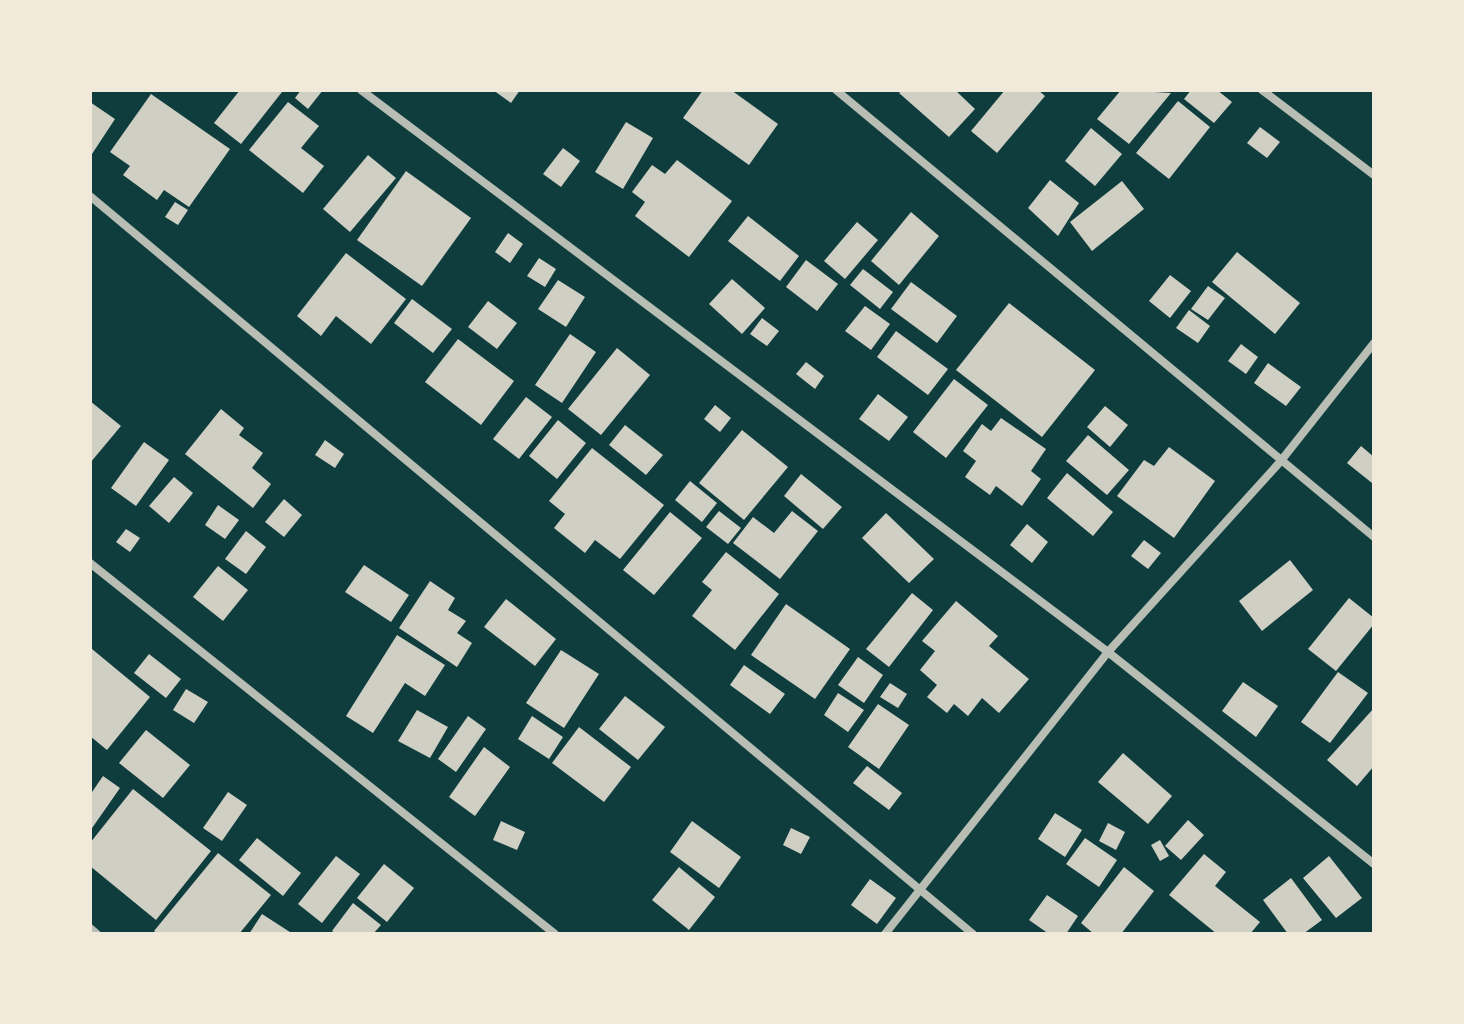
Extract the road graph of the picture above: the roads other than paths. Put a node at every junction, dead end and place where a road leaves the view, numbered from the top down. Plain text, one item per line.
1 (361, 90) edge
2 (836, 90) edge
3 (1262, 90) edge
4 (1374, 175) edge
5 (90, 196) edge
6 (1374, 343) edge
7 (1280, 462) junction
8 (1374, 537) edge
9 (90, 563) edge
10 (1108, 652) junction
11 (1374, 864) edge
12 (920, 890) junction
13 (90, 928) edge
14 (97, 934) edge
15 (555, 934) edge
16 (885, 934) edge
17 (973, 934) edge

1 - 10 street
2 - 7 street
3 - 4 street
5 - 12 street
6 - 7 street
7 - 8 street
7 - 10 street
9 - 15 street
10 - 11 street
10 - 12 street
12 - 16 street
12 - 17 street
13 - 14 street

